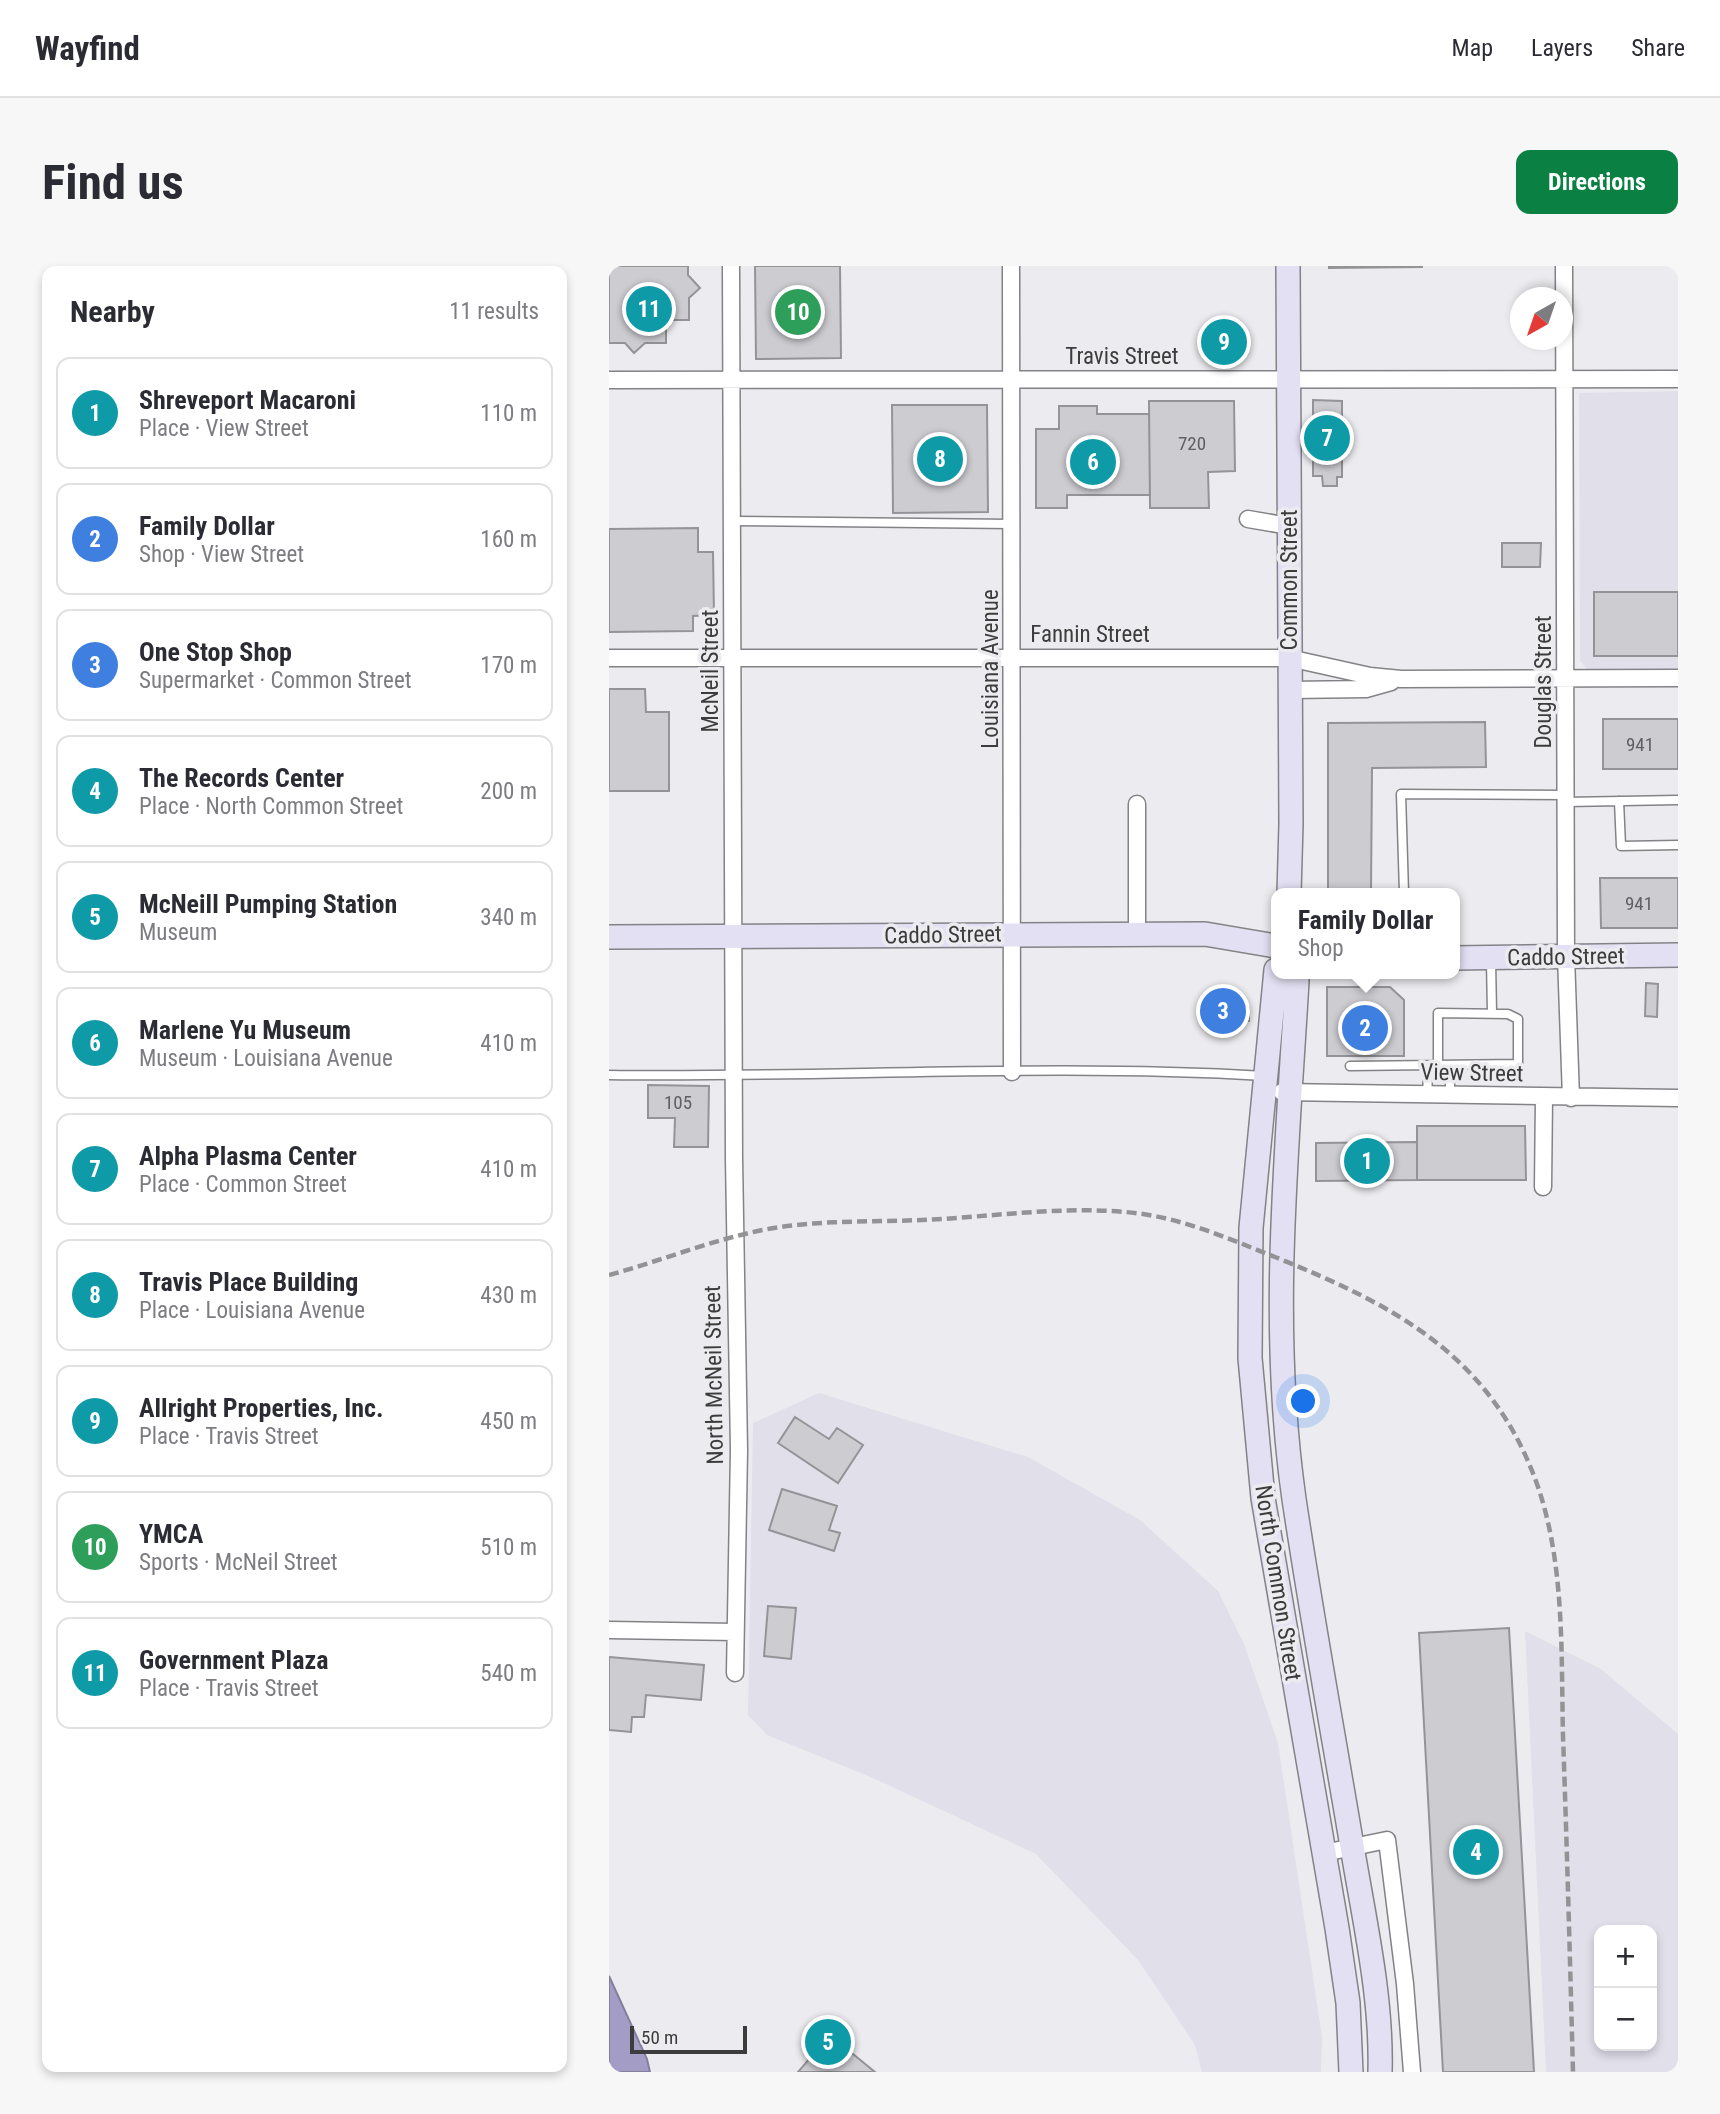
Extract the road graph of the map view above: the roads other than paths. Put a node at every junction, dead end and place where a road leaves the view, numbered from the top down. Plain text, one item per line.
1 (731, 266) edge
2 (1011, 266) edge
3 (1288, 266) edge
4 (1564, 266) edge
5 (1289, 378) junction
6 (1012, 379) junction
7 (1678, 379) edge
8 (609, 380) edge
9 (732, 380) junction
10 (1563, 380) junction
11 (1248, 519) dead end
12 (732, 521) junction
13 (1012, 524) junction
14 (1289, 526) junction
15 (1012, 656) junction
16 (609, 658) edge
17 (733, 658) junction
18 (1289, 658) junction
19 (1678, 678) edge
20 (1401, 679) junction
21 (1565, 679) junction
22 (1290, 690) junction
23 (1566, 798) junction
24 (1678, 800) edge
25 (1619, 801) junction
26 (1137, 804) dead end
27 (1678, 845) edge
28 (1289, 888) edge
29 (1403, 888) edge
30 (1137, 933) junction
31 (1014, 934) junction
32 (609, 937) edge
33 (734, 937) junction
34 (1271, 945) edge
35 (1678, 955) edge
36 (1566, 956) junction
37 (1460, 958) edge
38 (1491, 958) junction
39 (1275, 979) edge
40 (1296, 979) edge
41 (1492, 1013) junction
42 (1438, 1065) junction
43 (1350, 1066) dead end
44 (1012, 1072) junction
45 (609, 1075) edge
46 (734, 1077) junction
47 (1265, 1083) junction
48 (1290, 1093) junction
49 (1427, 1095) junction
50 (1450, 1095) junction
51 (1544, 1097) junction
52 (1571, 1098) junction
53 (1678, 1098) edge
54 (1543, 1187) dead end
55 (609, 1630) edge
56 (735, 1632) junction
57 (735, 1673) dead end
58 (1352, 1847) junction
59 (1324, 1853) junction
60 (1351, 2072) edge
61 (1380, 2072) edge
62 (1412, 2072) edge

1 - 9 street, McNeil Street
2 - 6 street, Louisiana Avenue
3 - 5 main road, Common Street
4 - 10 street, Douglas Street
5 - 6 street, Travis Street
5 - 10 street, Travis Street
5 - 14 main road, Common Street
6 - 9 street, Travis Street
6 - 13 street, Louisiana Avenue
7 - 10 street, Travis Street
8 - 9 street, Travis Street
9 - 12 street, McNeil Street
10 - 21 street, Douglas Street
11 - 14 street
12 - 13 lane
12 - 17 street, McNeil Street
13 - 15 street, Louisiana Avenue
14 - 18 main road, Common Street
15 - 17 street, Fannin Street
15 - 18 street, Fannin Street
15 - 31 street, Louisiana Avenue
16 - 17 street, Fannin Street
17 - 33 street, McNeil Street
18 - 20 street, Fannin Street
18 - 22 main road, Common Street
19 - 21 street, Fannin Street
20 - 21 street, Fannin Street
20 - 22 street, Fannin Street
21 - 23 street, Douglas Street
22 - 28 main road, Common Street
23 - 25 lane
23 - 29 lane
23 - 36 street, Douglas Street
24 - 25 lane
25 - 27 lane
26 - 30 street
30 - 31 main road, Caddo Street
30 - 34 main road, Caddo Street
31 - 33 main road, Caddo Street
31 - 44 street, Louisiana Avenue
32 - 33 main road, Caddo Street
33 - 46 street, McNeil Street
35 - 36 main road, Caddo Street
36 - 38 main road, Caddo Street
36 - 52 street, Douglas Street
37 - 38 main road, Caddo Street
38 - 41 lane
39 - 47 main road
40 - 48 main road
41 - 42 lane
41 - 42 lane
42 - 43 lane
42 - 49 lane
42 - 50 lane
44 - 46 lane
44 - 47 lane
45 - 46 lane
46 - 56 street, North McNeil Street
47 - 48 street, View Street
47 - 59 main road, North Common Street
48 - 49 street, View Street
48 - 58 main road, North Common Street
49 - 50 street, View Street
50 - 51 street, View Street
51 - 52 street, View Street
51 - 54 street
52 - 53 street, View Street
55 - 56 street
56 - 57 street, North McNeil Street
58 - 59 street
58 - 61 main road, North Common Street
58 - 62 street
59 - 60 main road, North Common Street

